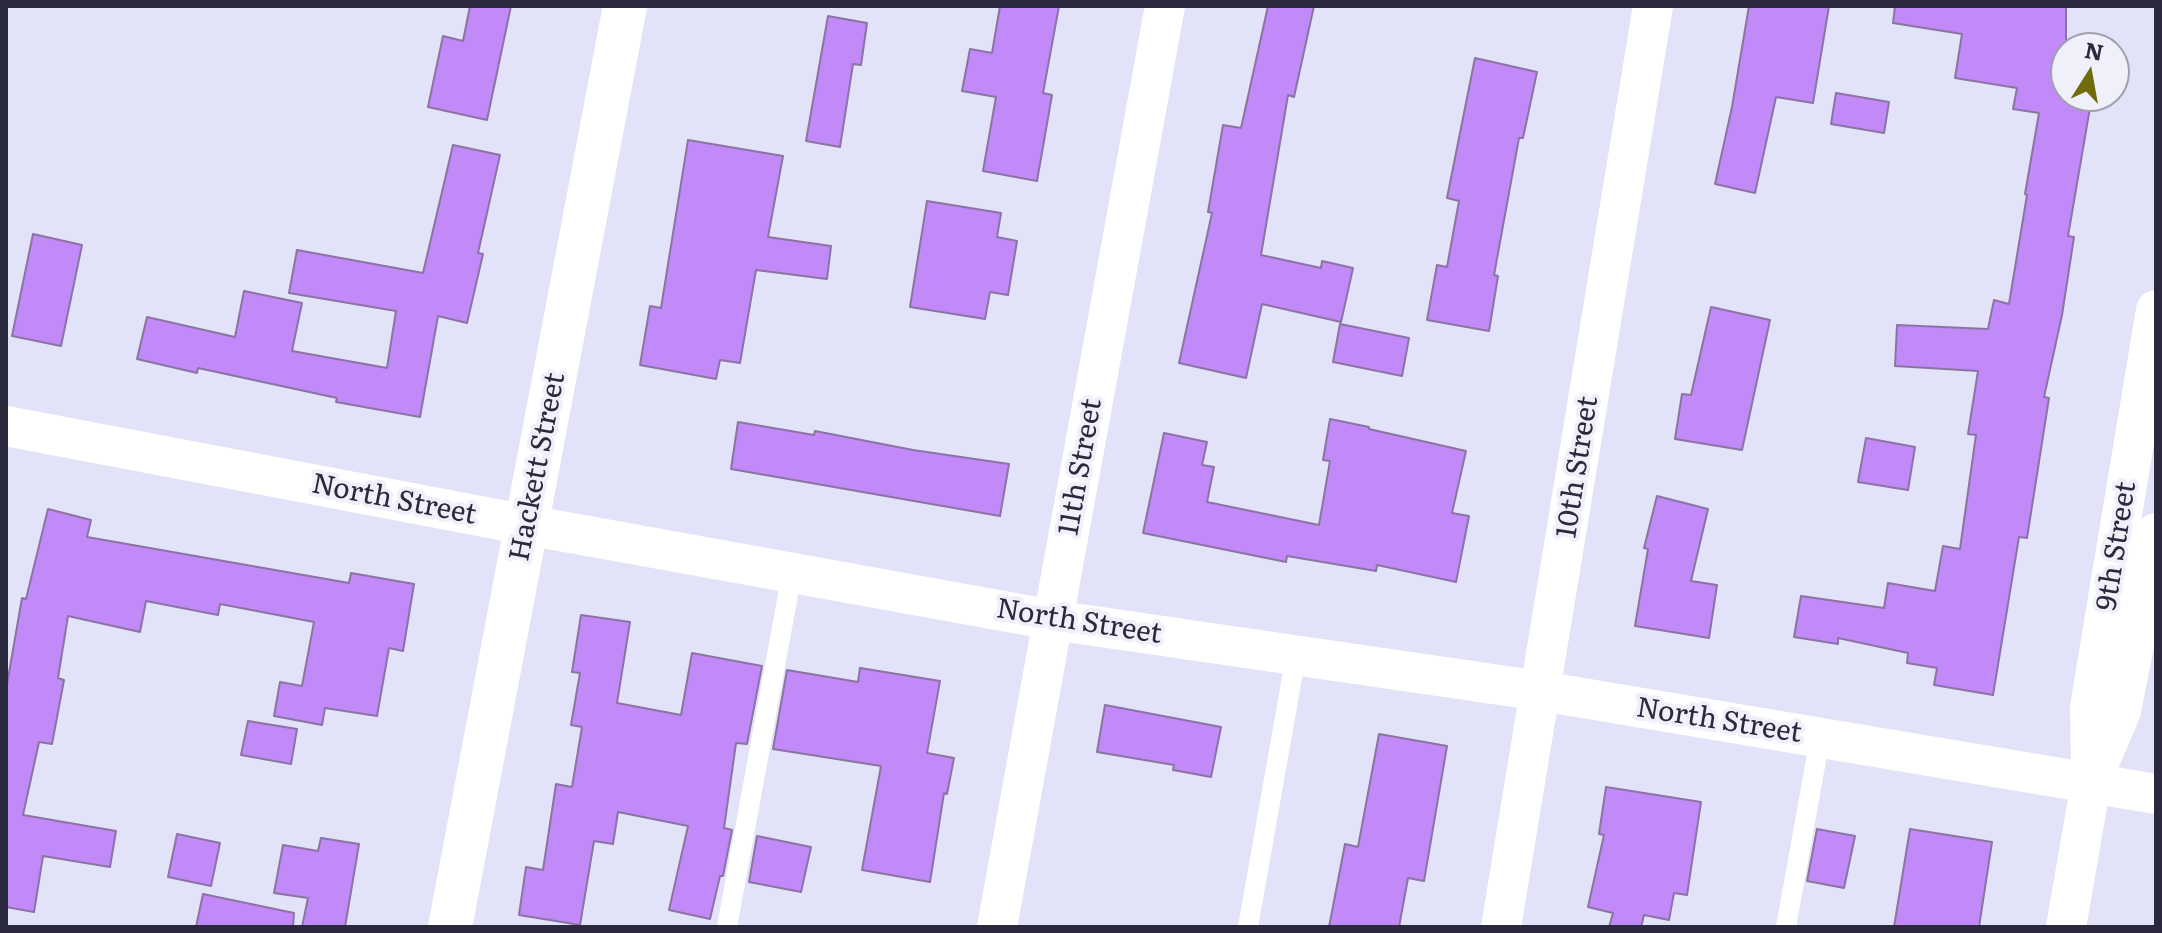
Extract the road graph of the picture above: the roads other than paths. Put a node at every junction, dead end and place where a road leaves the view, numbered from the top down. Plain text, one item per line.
1 (625, 6) edge
2 (1165, 6) edge
3 (1653, 6) edge
4 (2156, 310) edge
5 (6, 426) edge
6 (527, 525) junction
7 (2156, 533) edge
8 (792, 573) junction
9 (1053, 620) junction
10 (1296, 655) junction
11 (1541, 691) junction
12 (1820, 738) junction
13 (2091, 783) junction
14 (2156, 794) edge
15 (450, 927) edge
16 (727, 927) edge
17 (997, 927) edge
18 (1248, 927) edge
19 (1501, 927) edge
20 (1786, 927) edge
21 (2066, 927) edge

1 - 6 street, Hackett Street
2 - 9 street, 11th Street
3 - 11 street, 10th Street
4 - 13 street, 9th Street
5 - 6 street, North Street
6 - 8 street, North Street
6 - 15 street, Hackett Street
7 - 13 street, 9th Street
8 - 9 street, North Street
8 - 16 lane
9 - 10 street, North Street
9 - 17 street, 11th Street
10 - 11 street, North Street
10 - 18 lane
11 - 12 street, North Street
11 - 19 street, 10th Street
12 - 13 street, North Street
12 - 20 lane
13 - 14 street, North Street
13 - 21 street, 9th Street

